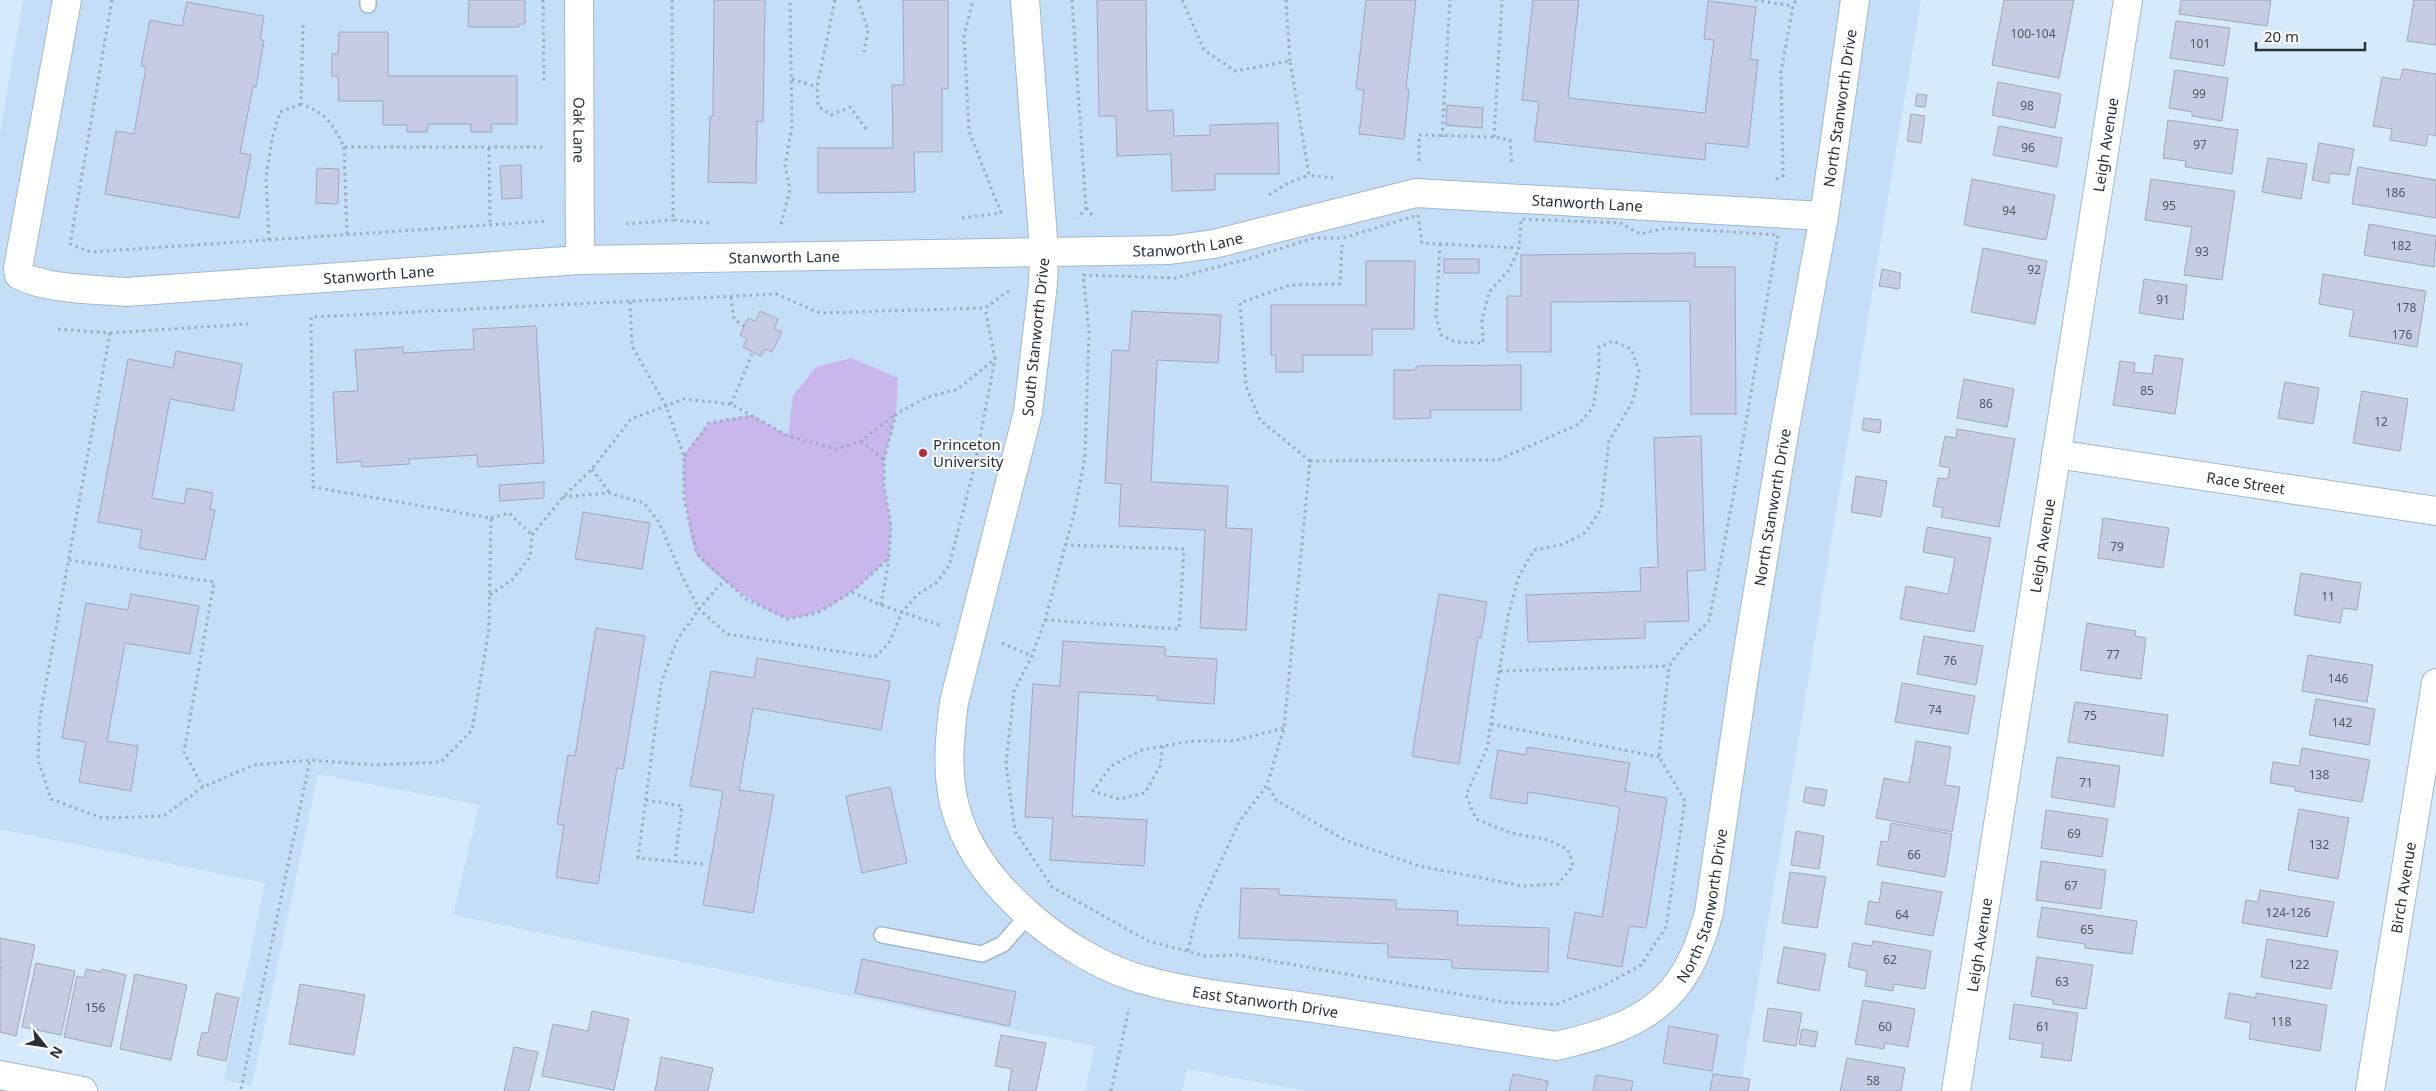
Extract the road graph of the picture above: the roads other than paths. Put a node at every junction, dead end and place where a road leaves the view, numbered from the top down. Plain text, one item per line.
1 (67, 0) edge
2 (578, 0) edge
3 (1025, 0) edge
4 (1855, 0) edge
5 (2128, 0) edge
6 (1824, 216) junction
7 (1044, 251) junction
8 (580, 260) junction
9 (2056, 454) junction
10 (2436, 511) edge
11 (2436, 683) edge
12 (951, 786) joint
13 (1028, 915) junction
14 (882, 935) dead end
15 (1662, 1002) joint
16 (0, 1075) edge
17 (83, 1091) edge
18 (1956, 1091) edge
19 (2370, 1091) edge

1 - 8 street, Stanworth Lane
2 - 8 street, Oak Lane
3 - 7 street, South Stanworth Drive
4 - 6 street, North Stanworth Drive
5 - 9 street, Leigh Avenue
6 - 7 street, Stanworth Lane
6 - 15 street, North Stanworth Drive
7 - 8 street, Stanworth Lane
7 - 12 street, South Stanworth Drive
9 - 10 street, Race Street
9 - 18 street, Leigh Avenue
11 - 19 street, Birch Avenue
12 - 13 street, East Stanworth Drive
13 - 14 lane
13 - 15 street, East Stanworth Drive
16 - 17 street

